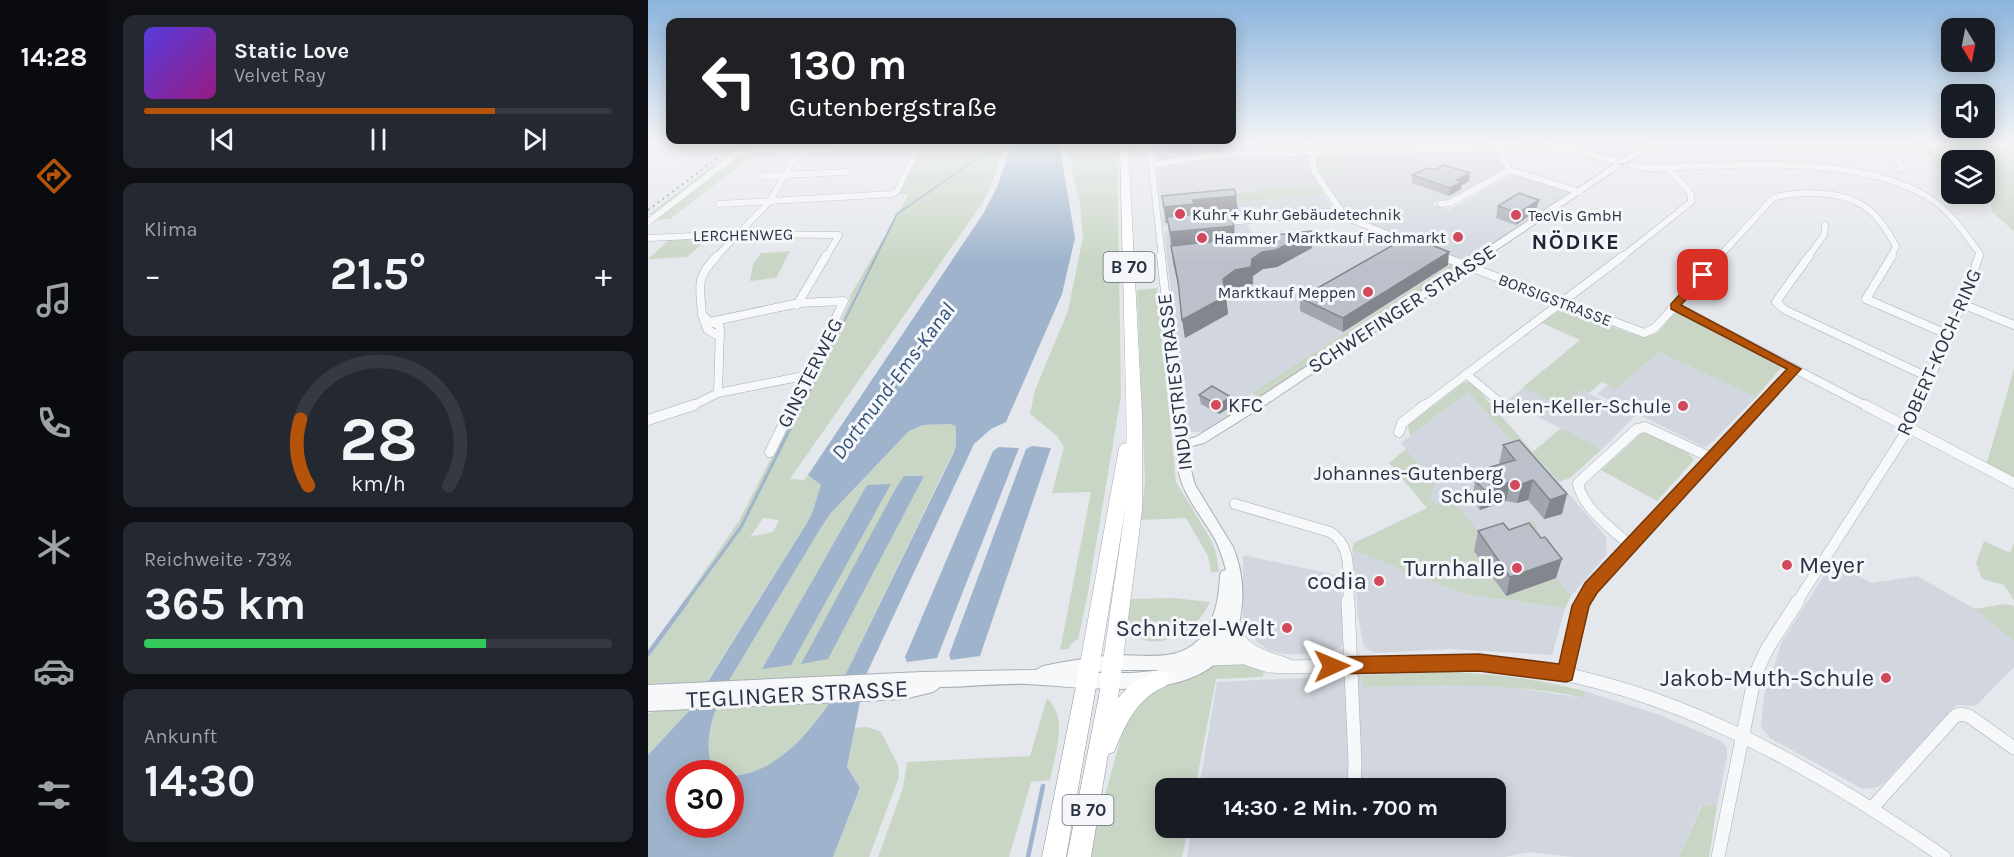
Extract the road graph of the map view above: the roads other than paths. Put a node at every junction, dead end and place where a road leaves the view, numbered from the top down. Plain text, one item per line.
1 (699, 182) edge
2 (780, 182) edge
3 (902, 182) edge
4 (1126, 182) edge
5 (1153, 182) edge
6 (1321, 182) edge
7 (1488, 182) edge
8 (1548, 182) edge
9 (1594, 182) edge
10 (1681, 182) edge
11 (1896, 182) edge
12 (1580, 192) junction
13 (771, 201) junction
14 (719, 204) dead end
15 (1441, 204) dead end
16 (1340, 211) junction
17 (648, 222) edge
18 (1216, 223) edge
19 (1825, 225) dead end
20 (738, 234) junction
21 (648, 238) edge
22 (1420, 247) edge
23 (1430, 251) edge
24 (1467, 266) junction
25 (1562, 303) junction
26 (1962, 304) junction
27 (797, 305) junction
28 (1674, 306) junction
29 (702, 315) junction
30 (710, 322) junction
31 (2014, 325) edge
32 (1949, 335) junction
33 (720, 337) junction
34 (1795, 369) junction
35 (1466, 374) junction
36 (809, 375) junction
37 (1930, 378) junction
38 (718, 393) junction
39 (1502, 404) dead end
40 (648, 420) edge
41 (1909, 428) junction
42 (1400, 432) dead end
43 (1182, 445) junction
44 (770, 452) dead end
45 (1710, 457) junction
46 (2014, 483) edge
47 (1234, 504) dead end
48 (1630, 545) junction
49 (1224, 627) junction
50 (1236, 650) junction
51 (1205, 655) junction
52 (1351, 666) junction
53 (1100, 673) junction
54 (1566, 674) junction
55 (1159, 679) junction
56 (869, 688) junction
57 (648, 693) edge
58 (726, 694) junction
59 (648, 703) edge
60 (1743, 736) junction
61 (2014, 748) edge
62 (1097, 764) junction
63 (1357, 778) edge
64 (1872, 808) junction
65 (1054, 857) edge
66 (1079, 857) edge
67 (1718, 857) edge
68 (1944, 857) edge

1 - 17 street
2 - 13 street
3 - 13 street
4 - 53 main road, B 70
5 - 43 street, INDUSTRIESTRASSE
6 - 16 street
7 - 15 street
8 - 12 street
9 - 12 street, SCHWEFINGER STRASSE
10 - 25 street
11 - 26 street, ROBERT-KOCH-RING
12 - 24 street, SCHWEFINGER STRASSE
13 - 14 street
13 - 20 street
16 - 18 street
16 - 22 street
19 - 37 street
20 - 21 street, LERCHENWEG
20 - 27 street, LERCHENWEG
20 - 29 street
23 - 24 street, BORSIGSTRASSE
24 - 25 street, BORSIGSTRASSE
24 - 43 street, SCHWEFINGER STRASSE
25 - 28 street, BORSIGSTRASSE
25 - 35 street
26 - 31 street
26 - 32 street, ROBERT-KOCH-RING
27 - 30 street
27 - 36 street, GINSTERWEG
28 - 32 street
28 - 34 street
29 - 30 street
29 - 33 street
30 - 33 street
32 - 37 street, ROBERT-KOCH-RING
33 - 38 street
34 - 41 street
34 - 45 street
35 - 39 street
35 - 42 street
36 - 38 street
36 - 44 street, GINSTERWEG
37 - 41 street, ROBERT-KOCH-RING
38 - 40 street
41 - 46 street
41 - 60 street, ROBERT-KOCH-RING
43 - 49 street, INDUSTRIESTRASSE
45 - 48 street
45 - 48 street
47 - 52 street
48 - 54 street
49 - 50 street, INDUSTRIESTRASSE
49 - 51 street, INDUSTRIESTRASSE
50 - 51 street, INDUSTRIESTRASSE
50 - 52 street
51 - 53 street, INDUSTRIESTRASSE
51 - 55 street, INDUSTRIESTRASSE
52 - 54 street
52 - 63 street
53 - 55 street, INDUSTRIESTRASSE
53 - 56 street, TEGLINGER STRASSE
53 - 62 main road, B 70
53 - 65 main road, B 70
54 - 60 street
55 - 62 main road, B 70
56 - 58 street, TEGLINGER STRASSE
56 - 58 street, TEGLINGER STRASSE
57 - 58 street, TEGLINGER STRASSE
58 - 59 street, TEGLINGER STRASSE
60 - 64 street
60 - 67 street, ROBERT-KOCH-RING
61 - 64 street
62 - 66 main road, B 70
64 - 68 street

